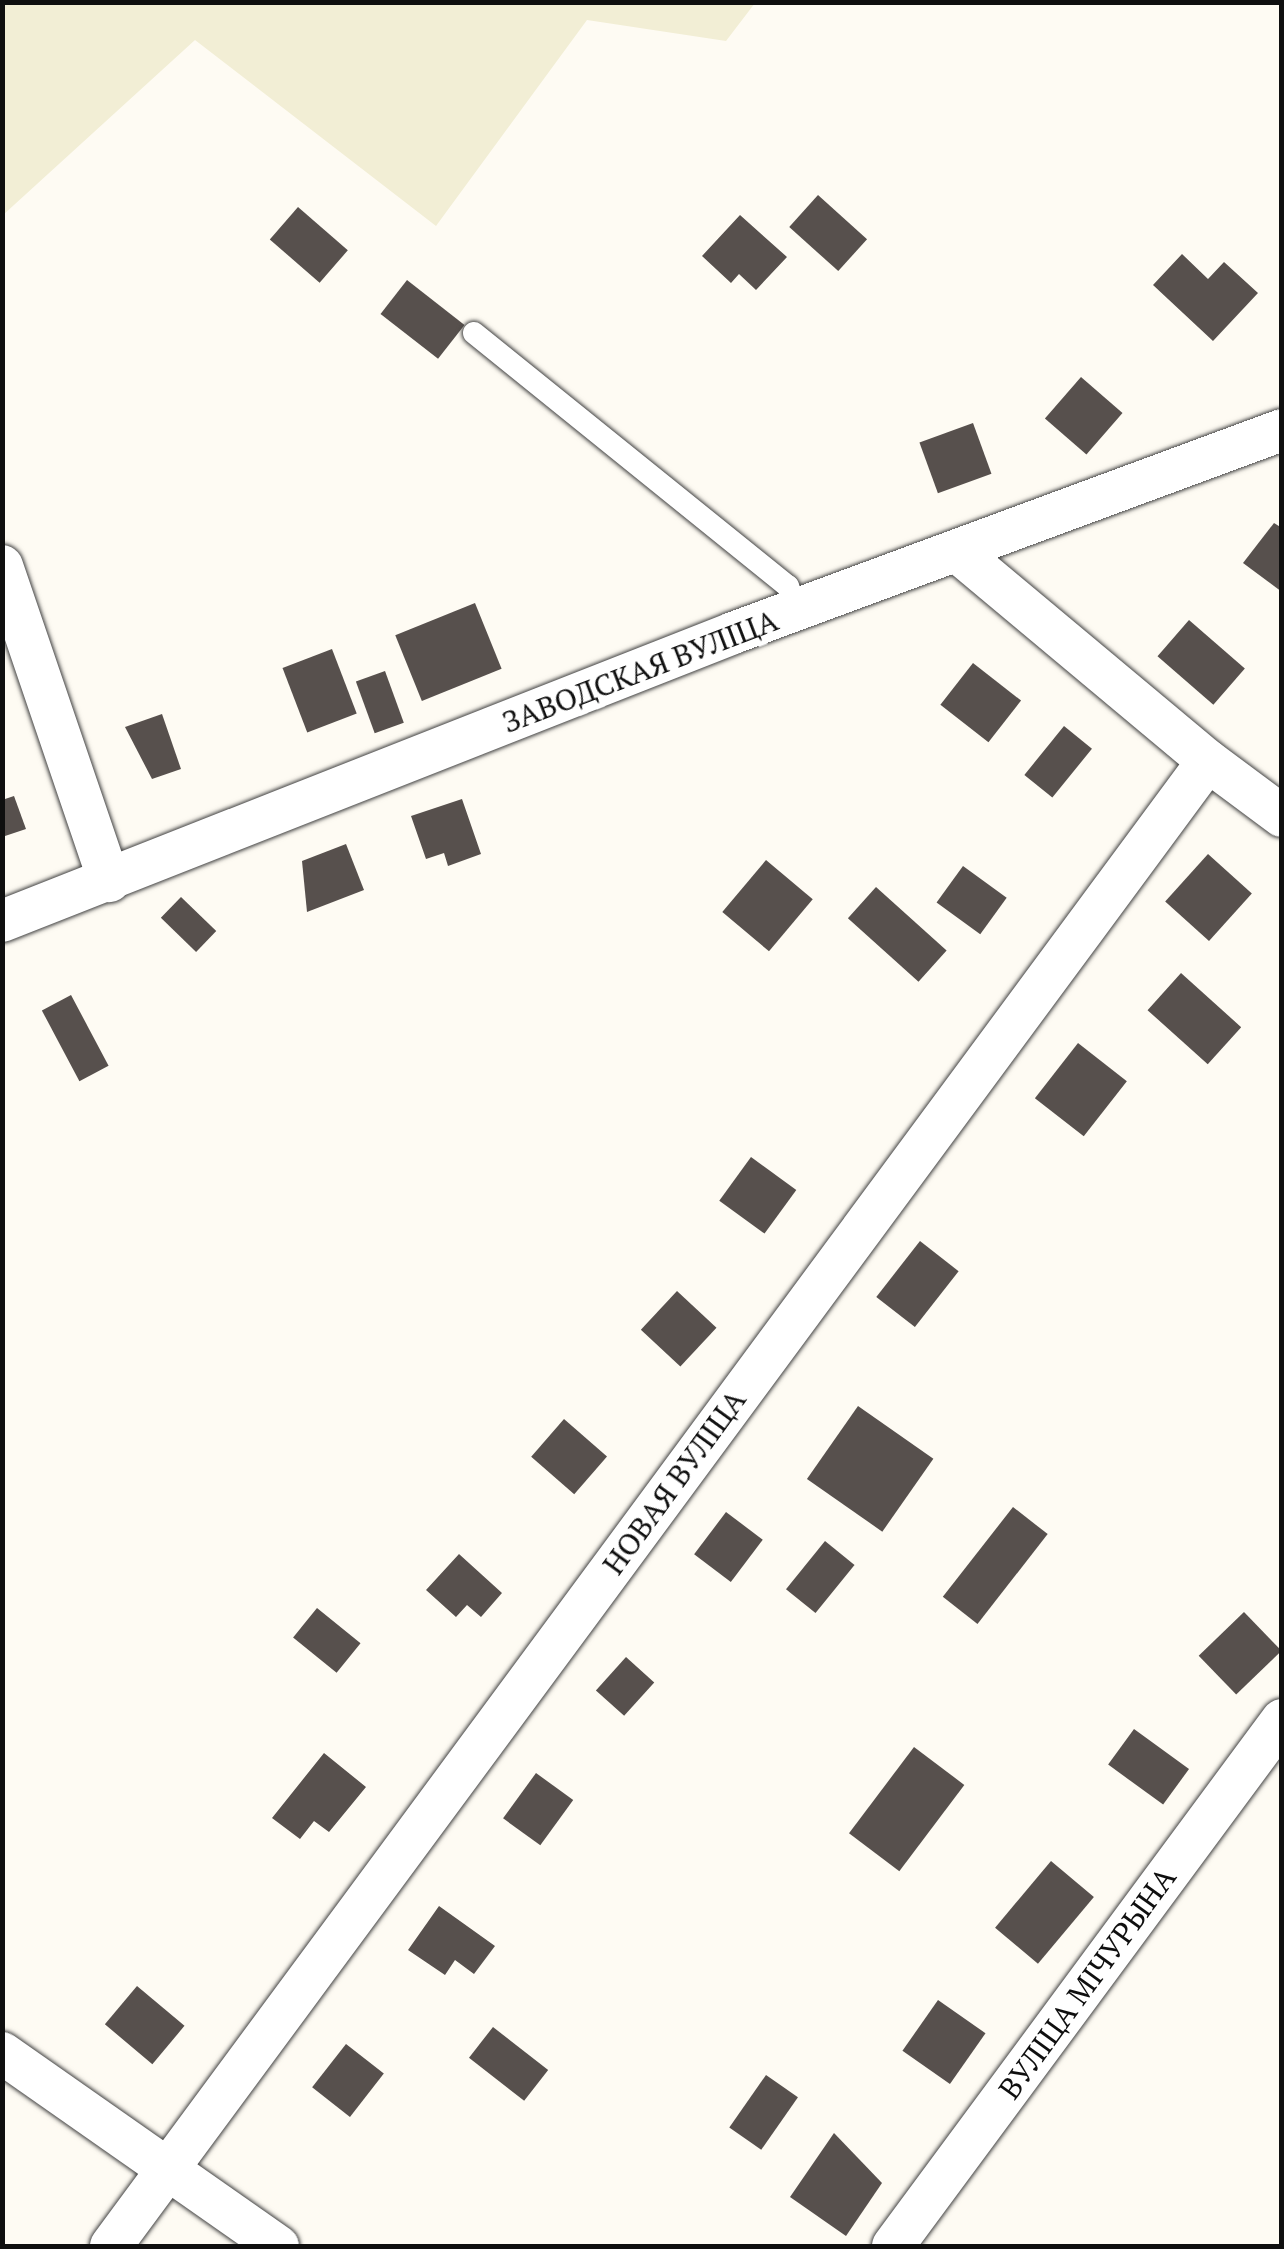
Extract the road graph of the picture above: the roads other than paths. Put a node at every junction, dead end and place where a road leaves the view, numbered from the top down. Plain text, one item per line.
1 (474, 333) dead end
2 (1282, 430) edge
3 (958, 552) junction
4 (2, 566) edge
5 (796, 610) junction
6 (1208, 761) junction
7 (1282, 816) edge
8 (109, 881) junction
9 (2, 921) edge
10 (1282, 1720) edge
11 (2, 2052) edge
12 (167, 2168) junction
13 (111, 2246) edge
14 (278, 2246) edge
15 (893, 2246) edge

1 - 5 lane
2 - 3 street, ЗАВОДСКАЯ ВУЛІЦА
3 - 5 street, ЗАВОДСКАЯ ВУЛІЦА
3 - 6 street
4 - 8 street
5 - 8 street, ЗАВОДСКАЯ ВУЛІЦА
6 - 7 street
6 - 12 street, НОВАЯ ВУЛІЦА
8 - 9 street, ЗАВОДСКАЯ ВУЛІЦА
10 - 15 street, ВУЛІЦА МІЧУРЫНА
11 - 12 street
12 - 13 street, НОВАЯ ВУЛІЦА
12 - 14 street

